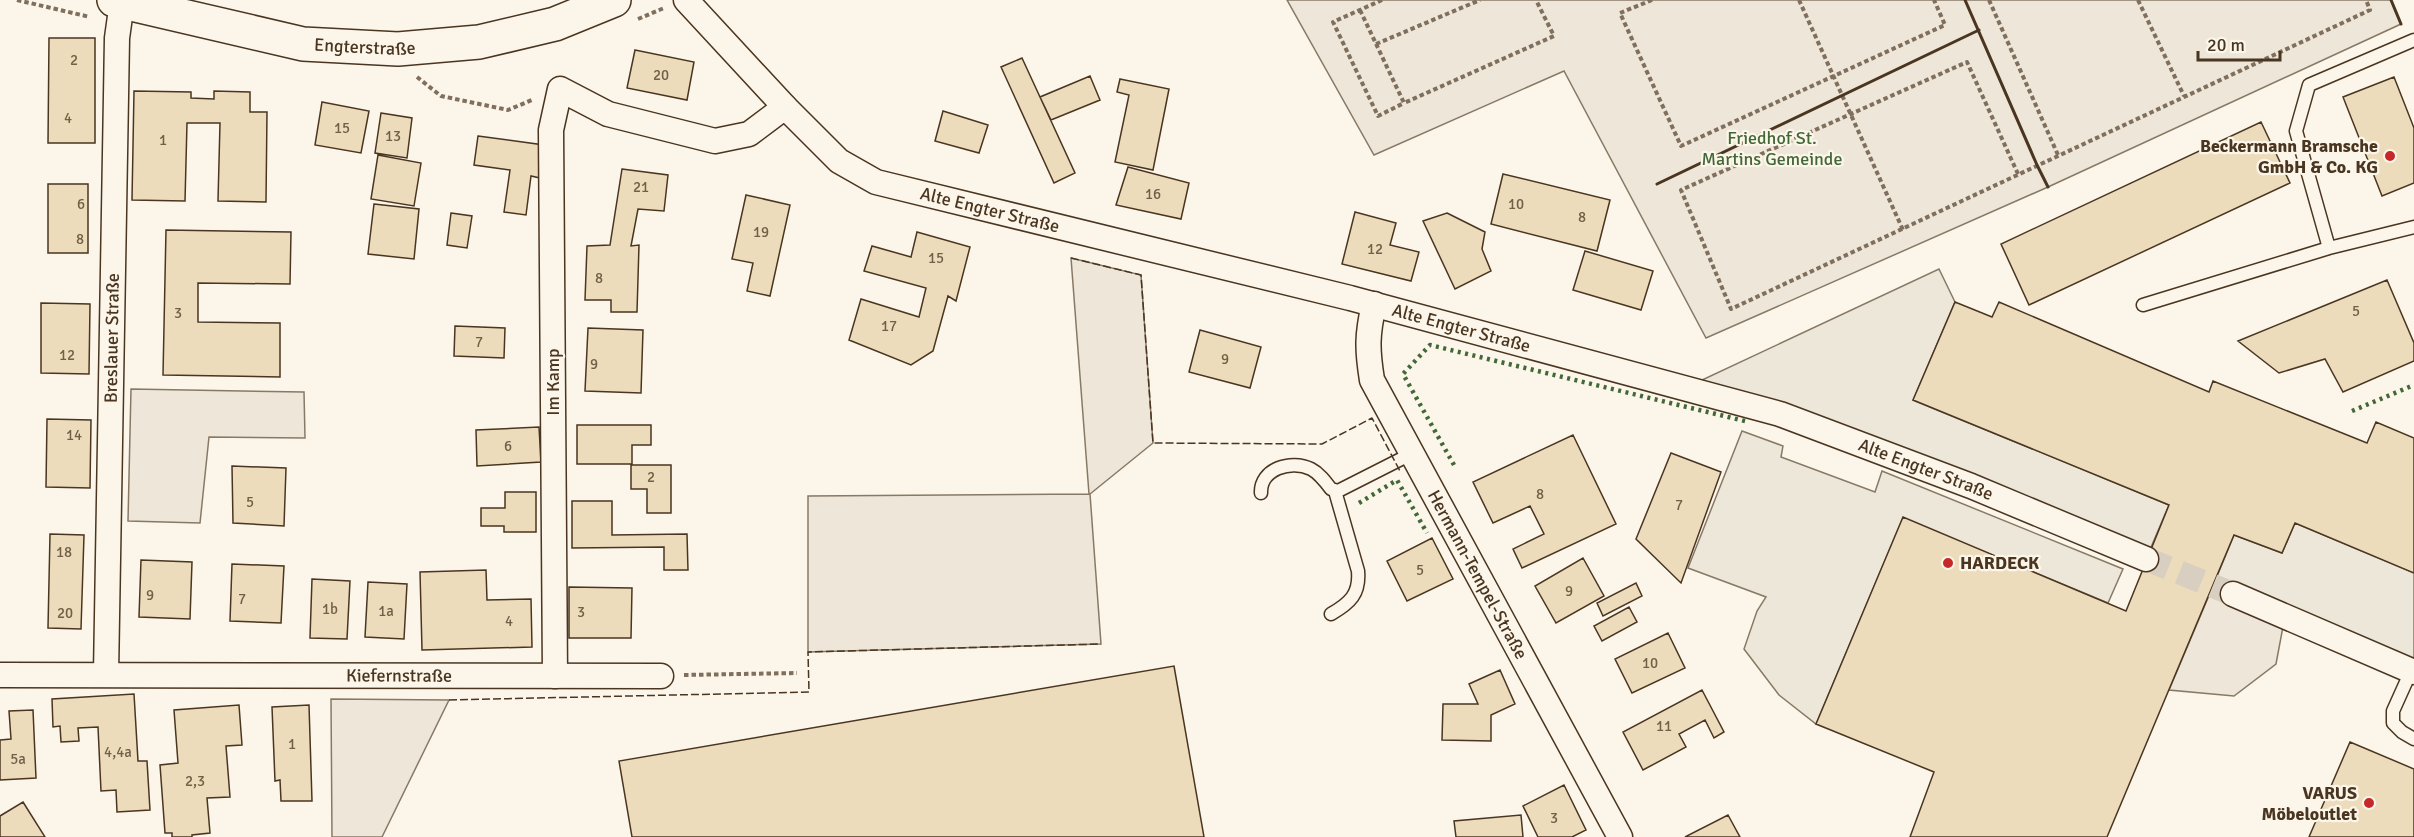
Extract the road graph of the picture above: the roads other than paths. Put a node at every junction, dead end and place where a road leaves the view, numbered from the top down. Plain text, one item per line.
1 (614, 0) edge
2 (686, 0) edge
3 (118, 1) edge
4 (2414, 40) edge
5 (785, 107) junction
6 (2414, 227) edge
7 (2329, 248) junction
8 (1374, 304) junction
9 (2143, 305) dead end
10 (1412, 454) junction
11 (1335, 491) junction
12 (1261, 493) dead end
13 (2146, 559) tunnel mouth
14 (2233, 594) tunnel mouth
15 (1331, 614) dead end
16 (2412, 672) edge
17 (106, 674) junction
18 (0, 675) edge
19 (555, 676) junction
20 (662, 676) road end
21 (2414, 739) edge
22 (1620, 837) edge

1 - 3 main road, Engterstraße
2 - 5 street, Alte Engter Straße
3 - 17 street, Breslauer Straße
4 - 7 lane
5 - 8 street, Alte Engter Straße
5 - 19 street, Im Kamp
6 - 7 lane
7 - 9 lane
8 - 10 street, Hermann-Tempel-Straße
8 - 13 street, Alte Engter Straße
10 - 11 lane
10 - 22 street, Hermann-Tempel-Straße
11 - 12 lane
11 - 15 lane
14 - 16 street
16 - 21 lane
17 - 18 street, Kiefernstraße
17 - 19 street, Kiefernstraße
19 - 20 street, Kiefernstraße

